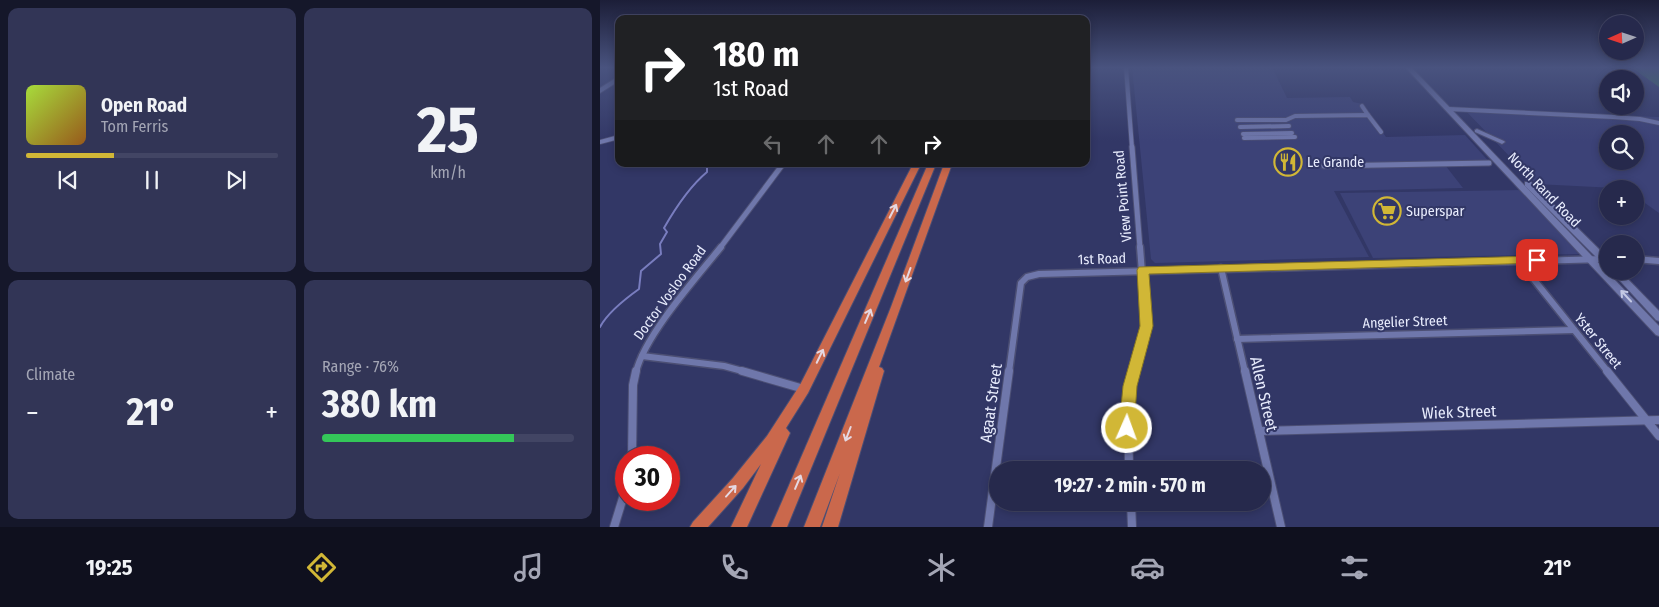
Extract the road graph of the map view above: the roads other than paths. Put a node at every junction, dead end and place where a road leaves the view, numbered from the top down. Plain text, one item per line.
1 (1128, 92) edge
2 (1436, 92) edge
3 (1362, 106) dead end
4 (1453, 109) junction
5 (1368, 115) junction
6 (1237, 120) dead end
7 (1659, 123) edge
8 (1289, 126) dead end
9 (1240, 127) dead end
10 (1477, 131) junction
11 (1381, 132) dead end
12 (1294, 135) dead end
13 (1244, 136) dead end
14 (615, 138) edge
15 (600, 142) edge
16 (1502, 142) dead end
17 (1489, 163) dead end
18 (1324, 166) dead end
19 (781, 167) edge
20 (916, 167) edge
21 (931, 167) edge
22 (947, 167) edge
23 (1599, 253) edge
24 (1591, 258) junction
25 (1599, 259) edge
26 (1519, 260) junction
27 (1644, 260) edge
28 (1659, 261) edge
29 (1221, 268) junction
30 (1143, 270) junction
31 (1623, 280) edge
32 (1021, 283) joint
33 (896, 307) junction
34 (1657, 313) edge
35 (1574, 330) junction
36 (1659, 332) edge
37 (1237, 339) junction
38 (642, 356) junction
39 (804, 390) junction
40 (1646, 420) junction
41 (1659, 420) edge
42 (1259, 431) junction
43 (1659, 436) edge
44 (632, 446) edge
45 (1129, 461) edge
46 (619, 511) edge
47 (1131, 511) edge
48 (614, 527) edge
49 (698, 527) edge
50 (739, 527) edge
51 (779, 527) edge
52 (812, 527) edge
53 (830, 527) edge
54 (988, 527) edge
55 (1132, 527) edge
56 (1281, 527) edge

1 - 30 street, View Point Road
2 - 4 main road, North Rand Road
3 - 5 street
4 - 7 street
4 - 10 main road, North Rand Road
4 - 24 main road, North Rand Road
5 - 6 street
5 - 11 street
8 - 9 street
10 - 16 main road
10 - 23 main road, North Rand Road
12 - 13 street
14 - 15 street
17 - 18 street
19 - 38 street, Doctor Vosloo Road
39 -> 20 highway
51 -> 21 highway
22 -> 33 highway
24 - 25 street, 1st Road
24 - 26 street, 1st Road
36 -> 24 main road, North Rand Road
26 - 29 street, 1st Road
26 - 35 street, Yster Street
27 - 28 street
29 - 30 street, 1st Road
29 - 37 street, Allen Street
30 - 32 street, 1st Road
30 - 45 street, View Point Road
31 - 34 main road
32 - 54 street, Agaat Street
33 -> 52 highway
33 - 53 highway
35 - 37 street, Angelier Street
35 - 40 street, Yster Street
37 - 42 street, Allen Street
38 - 39 street
38 - 44 street, Doctor Vosloo Road
49 -> 39 highway
39 - 50 highway
40 - 41 street, Wiek Street
40 - 42 street, Wiek Street
40 - 43 street, Yster Street
42 - 56 street, Allen Street
46 - 48 street
47 - 55 street

